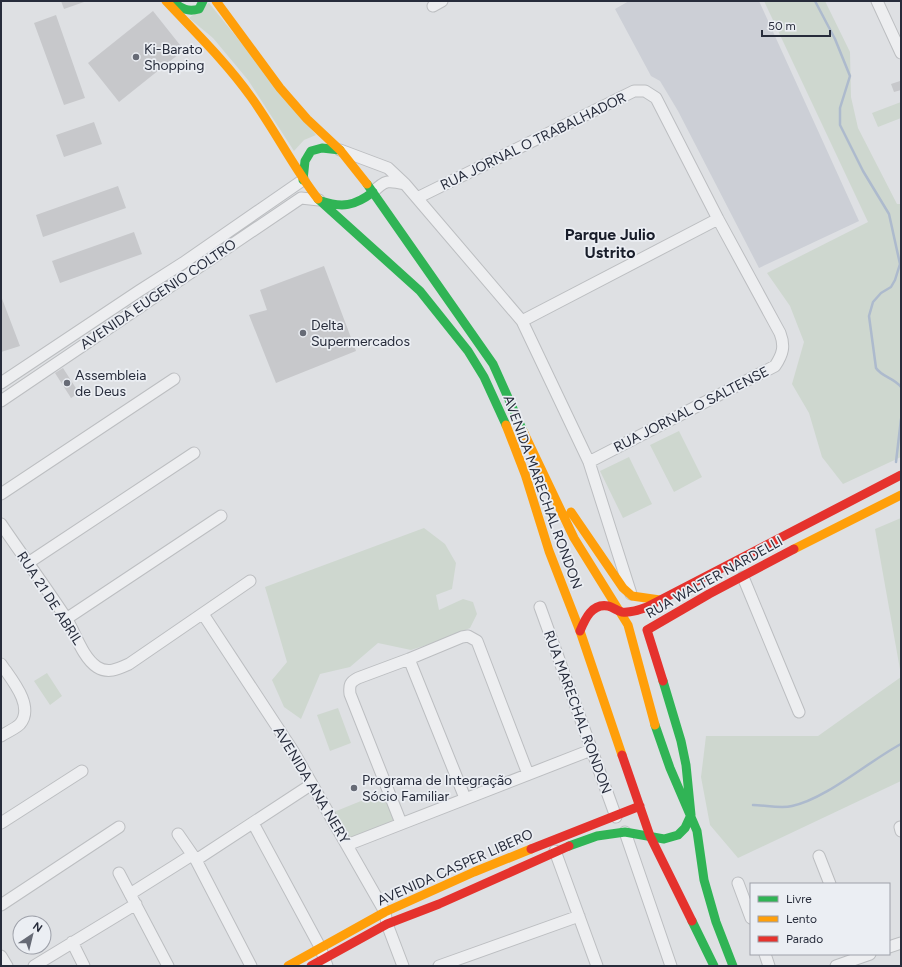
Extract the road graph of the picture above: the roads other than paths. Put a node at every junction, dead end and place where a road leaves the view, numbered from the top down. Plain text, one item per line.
1 (166, 1) edge
2 (172, 1) edge
3 (203, 1) edge
4 (216, 1) edge
5 (877, 1) edge
6 (901, 53) edge
7 (340, 150) junction
8 (360, 176) junction
9 (303, 180) junction
10 (405, 184) junction
11 (373, 192) junction
12 (417, 198) junction
13 (318, 200) junction
14 (354, 205) junction
15 (718, 219) junction
16 (187, 267) junction
17 (522, 321) junction
18 (65, 340) junction
19 (73, 351) junction
20 (174, 379) dead end
21 (1, 383) edge
22 (1, 401) edge
23 (194, 453) dead end
24 (589, 462) junction
25 (540, 465) junction
26 (901, 475) edge
27 (1, 494) edge
28 (901, 495) edge
29 (221, 516) dead end
30 (1, 524) edge
31 (28, 563) junction
32 (743, 576) junction
33 (250, 581) dead end
34 (632, 596) junction
35 (661, 600) junction
36 (540, 607) dead end
37 (621, 613) junction
38 (203, 614) junction
39 (66, 619) junction
40 (580, 631) junction
41 (409, 659) junction
42 (1, 664) edge
43 (800, 712) dead end
44 (1, 736) edge
45 (591, 750) junction
46 (82, 771) dead end
47 (528, 774) junction
48 (312, 784) junction
49 (465, 798) junction
50 (640, 806) junction
51 (691, 815) junction
52 (616, 817) junction
53 (1, 823) edge
54 (253, 823) junction
55 (401, 823) junction
56 (119, 827) dead end
57 (624, 832) junction
58 (178, 834) dead end
59 (650, 836) junction
60 (347, 845) junction
61 (555, 851) junction
62 (819, 856) dead end
63 (194, 857) junction
64 (119, 873) dead end
65 (830, 883) edge
66 (738, 884) dead end
67 (130, 894) junction
68 (136, 904) junction
69 (1, 905) edge
70 (384, 912) junction
71 (750, 915) edge
72 (579, 916) junction
73 (387, 924) junction
74 (72, 942) junction
75 (901, 943) edge
76 (320, 947) junction
77 (890, 947) edge
78 (764, 955) edge
79 (868, 955) edge
80 (1, 956) edge
81 (858, 959) edge
82 (326, 962) edge
83 (7, 966) edge
84 (34, 966) edge
85 (84, 966) edge
86 (168, 966) edge
87 (251, 966) edge
88 (288, 966) edge
89 (311, 966) edge
90 (403, 966) edge
91 (439, 966) edge
92 (597, 966) edge
93 (671, 966) edge
94 (714, 966) edge
95 (732, 966) edge
96 (769, 966) edge
97 (836, 966) edge

1 - 9 main road, AVENIDA MARECHAL RONDON
2 - 3 main road
4 - 7 main road, AVENIDA MARECHAL RONDON
5 - 6 street
7 - 8 main road, AVENIDA MARECHAL RONDON
7 - 9 main road
7 - 10 street
8 - 11 main road, AVENIDA MARECHAL RONDON
8 - 14 main road
9 - 13 main road, AVENIDA MARECHAL RONDON
9 - 16 street, AVENIDA EUGENIO COLTRO
10 - 11 street
10 - 12 street
11 - 14 main road
11 - 25 main road, AVENIDA MARECHAL RONDON
12 - 15 street, RUA JORNAL O TRABALHADOR
12 - 17 street
13 - 14 main road
13 - 16 street, AVENIDA EUGENIO COLTRO
13 - 40 main road, AVENIDA MARECHAL RONDON
15 - 17 street
15 - 24 street, RUA JORNAL O SALTENSE
16 - 18 street, AVENIDA EUGENIO COLTRO
16 - 19 street, AVENIDA EUGENIO COLTRO
17 - 24 street
18 - 19 street
18 - 21 street, AVENIDA EUGENIO COLTRO
19 - 22 street, AVENIDA EUGENIO COLTRO
20 - 27 street
23 - 31 street
24 - 34 street
25 - 34 main road
25 - 37 main road, AVENIDA MARECHAL RONDON
26 - 35 main road, RUA WALTER NARDELLI
28 - 32 main road, RUA WALTER NARDELLI
29 - 39 street
30 - 31 street, RUA 21 DE ABRIL
31 - 39 street, RUA 21 DE ABRIL
32 - 43 street
32 - 51 main road, RUA WALTER NARDELLI
33 - 38 street
34 - 35 main road
35 - 37 main road, RUA WALTER NARDELLI
36 - 45 street, RUA MARECHAL RONDON
37 - 40 main road
37 - 51 main road, AVENIDA MARECHAL RONDON
38 - 39 street, RUA 21 DE ABRIL
38 - 48 street, AVENIDA ANA NERY
40 - 50 main road, AVENIDA MARECHAL RONDON
41 - 47 street
41 - 49 street
41 - 55 street
42 - 44 street
45 - 47 street
45 - 52 street, RUA MARECHAL RONDON
46 - 53 street
47 - 49 street
48 - 54 street
48 - 60 street, AVENIDA ANA NERY
49 - 55 street
50 - 52 main road, AVENIDA CASPER LIBERO
50 - 59 main road, AVENIDA MARECHAL RONDON
51 - 59 main road, AVENIDA CASPER LIBERO
51 - 95 main road, AVENIDA MARECHAL RONDON
52 - 70 main road, AVENIDA CASPER LIBERO
54 - 63 street
54 - 76 street
55 - 60 street
56 - 69 street
57 - 59 main road, AVENIDA CASPER LIBERO
57 - 61 main road, AVENIDA CASPER LIBERO
57 - 93 street
58 - 63 street
59 - 94 main road, AVENIDA MARECHAL RONDON
60 - 70 street, AVENIDA ANA NERY
61 - 72 street
61 - 73 main road, AVENIDA CASPER LIBERO
62 - 65 street
63 - 67 street
63 - 87 street
64 - 67 street
66 - 71 street
67 - 68 street
68 - 74 street
68 - 86 street
70 - 73 street, AVENIDA ANA NERY
70 - 76 main road, AVENIDA CASPER LIBERO
72 - 91 street
72 - 92 street
73 - 82 main road, AVENIDA CASPER LIBERO
73 - 90 street, AVENIDA ANA NERY
74 - 84 street
74 - 85 street
75 - 77 street
76 - 82 street
76 - 88 main road, AVENIDA CASPER LIBERO
78 - 96 street
79 - 81 street
80 - 83 street
81 - 97 street
82 - 89 main road, AVENIDA CASPER LIBERO

